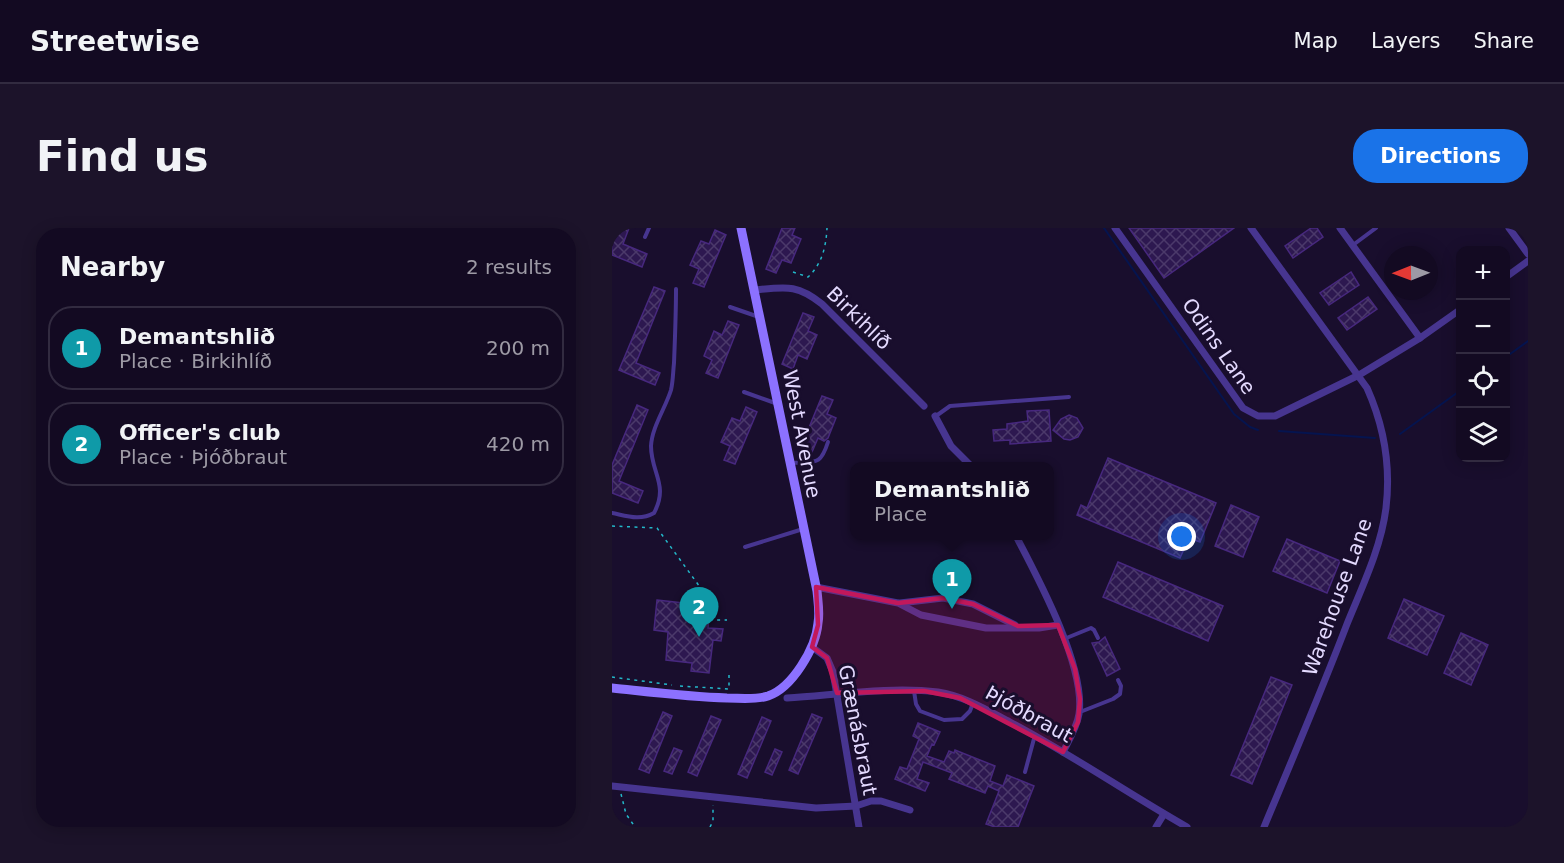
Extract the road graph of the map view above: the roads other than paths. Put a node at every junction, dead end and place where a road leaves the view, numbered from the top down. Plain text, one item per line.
1 (649, 228) edge
2 (741, 228) edge
3 (1115, 228) edge
4 (1251, 228) edge
5 (1340, 228) edge
6 (1376, 228) edge
7 (1509, 228) edge
8 (645, 237) dead end
9 (1353, 245) junction
10 (1528, 254) edge
11 (1528, 261) edge
12 (1510, 274) edge
13 (676, 289) dead end
14 (755, 290) junction
15 (730, 307) dead end
16 (1456, 313) edge
17 (760, 318) junction
18 (1420, 338) junction
19 (1359, 375) junction
20 (744, 392) dead end
21 (1069, 397) dead end
22 (779, 405) junction
23 (924, 406) dead end
24 (935, 416) joint
25 (828, 442) dead end
26 (967, 462) edge
27 (790, 463) junction
28 (612, 513) edge
29 (803, 529) junction
30 (1018, 540) edge
31 (745, 547) dead end
32 (816, 587) junction
33 (898, 603) junction
34 (1058, 625) junction
35 (1018, 626) junction
36 (1098, 638) dead end
37 (1064, 639) junction
38 (812, 648) junction
39 (1118, 680) dead end
40 (612, 688) edge
41 (914, 691) junction
42 (837, 693) junction
43 (787, 698) dead end
44 (973, 703) junction
45 (1080, 712) junction
46 (1035, 735) junction
47 (1063, 752) junction
48 (1025, 772) dead end
49 (612, 786) edge
50 (856, 806) junction
51 (910, 810) dead end
52 (1164, 814) junction
53 (859, 827) edge
54 (1156, 827) edge
55 (1187, 827) edge
56 (1264, 827) edge

1 - 8 lane
2 - 14 street, West Avenue
3 - 19 street, Odins Lane
4 - 19 street, Warehouse Lane
5 - 9 street
6 - 9 lane
7 - 10 street
9 - 18 street
11 - 12 street
13 - 28 lane
14 - 17 street, West Avenue
14 - 23 street, Birkihlíð
15 - 17 lane
16 - 18 street, Odins Lane
17 - 22 street, West Avenue
18 - 19 street, Odins Lane
19 - 56 street, Warehouse Lane
20 - 22 lane
21 - 24 lane
22 - 27 street, West Avenue
24 - 26 street
25 - 27 lane
27 - 29 street, West Avenue
29 - 31 lane
29 - 32 street, West Avenue
30 - 34 street
32 - 33 street
32 - 38 street, West Avenue
33 - 35 street
33 - 35 street
34 - 35 street
34 - 37 street
36 - 37 lane
37 - 45 street
38 - 40 street
38 - 42 street, Grænásbraut
39 - 45 lane
41 - 42 street, Þjóðbraut
41 - 44 street, Þjóðbraut
41 - 44 lane
42 - 43 street, Þjóðbraut
42 - 50 street, Grænásbraut
44 - 46 street, Þjóðbraut
45 - 47 street
46 - 47 street, Þjóðbraut
46 - 48 lane
47 - 52 street, Þjóðbraut
49 - 50 street
50 - 51 street
50 - 53 street, Grænásbraut
52 - 54 street
52 - 55 street, Þjóðbraut

